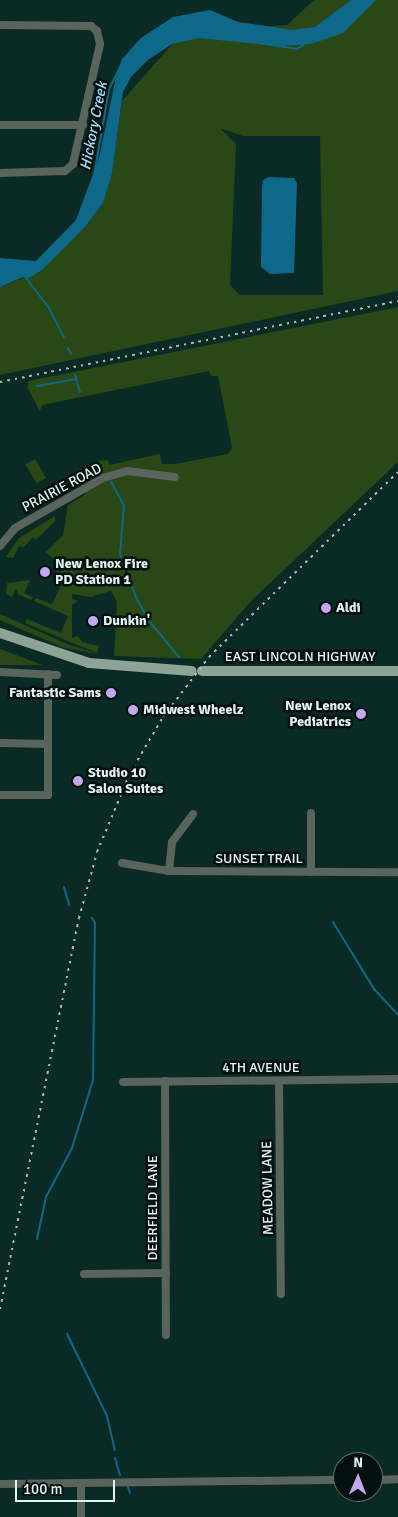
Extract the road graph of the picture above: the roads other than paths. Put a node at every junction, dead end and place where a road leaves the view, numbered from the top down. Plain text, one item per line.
1 (0, 25) edge
2 (84, 125) junction
3 (0, 126) edge
4 (0, 172) edge
5 (175, 477) dead end
6 (0, 546) edge
7 (0, 634) edge
8 (398, 671) edge
9 (0, 672) edge
10 (48, 674) junction
11 (57, 675) dead end
12 (0, 743) edge
13 (48, 744) junction
14 (0, 795) edge
15 (311, 813) dead end
16 (193, 814) dead end
17 (122, 863) dead end
18 (168, 872) junction
19 (311, 872) junction
20 (398, 872) edge
21 (398, 1079) edge
22 (279, 1080) junction
23 (165, 1081) junction
24 (123, 1082) dead end
25 (166, 1272) junction
26 (84, 1274) dead end
27 (282, 1294) dead end
28 (166, 1334) dead end
29 (398, 1479) edge
30 (333, 1480) edge
31 (383, 1480) edge
32 (0, 1484) edge
33 (81, 1484) junction
34 (81, 1517) edge

1 - 2 street
2 - 3 street
2 - 4 street
5 - 6 street, PRAIRIE ROAD
7 - 8 main road, EAST LINCOLN HIGHWAY
9 - 10 street
10 - 11 street
10 - 13 street
12 - 13 street
13 - 14 street
15 - 19 street
16 - 18 street
17 - 18 street, SUNSET TRAIL
18 - 19 street, SUNSET TRAIL
19 - 20 street, SUNSET TRAIL
21 - 22 street, 4TH AVENUE
22 - 23 street, 4TH AVENUE
22 - 27 street, MEADOW LANE
23 - 24 street, 4TH AVENUE
23 - 25 street, DEERFIELD LANE
25 - 26 street
25 - 28 street, DEERFIELD LANE
29 - 31 street
30 - 33 street
32 - 33 street
33 - 34 street

